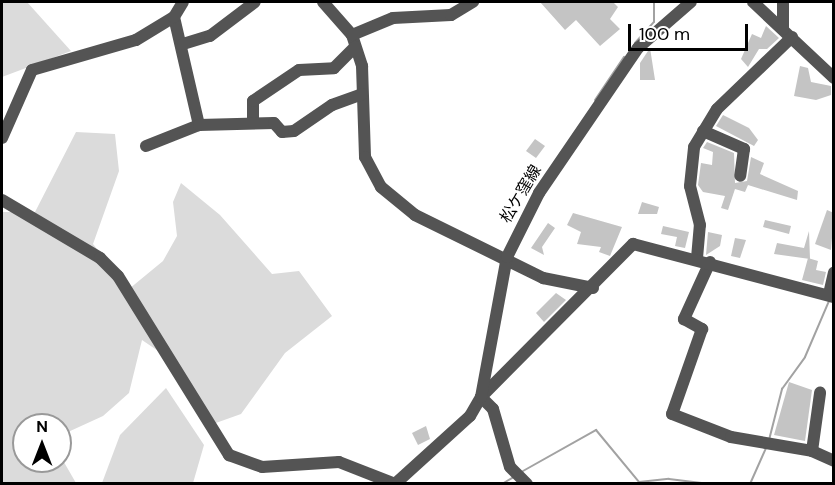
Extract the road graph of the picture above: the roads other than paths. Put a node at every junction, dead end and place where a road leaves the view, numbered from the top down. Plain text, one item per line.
1 (183, 2) edge
2 (255, 2) edge
3 (323, 2) edge
4 (473, 2) edge
5 (690, 2) edge
6 (753, 2) edge
7 (783, 2) edge
8 (174, 17) junction
9 (787, 33) junction
10 (354, 41) junction
11 (183, 45) junction
12 (831, 70) edge
13 (362, 94) junction
14 (253, 122) junction
15 (199, 125) junction
16 (703, 131) junction
17 (2, 138) edge
18 (146, 146) dead end
19 (740, 176) dead end
20 (2, 200) edge
21 (507, 257) junction
22 (697, 258) junction
23 (710, 262) junction
24 (834, 273) edge
25 (593, 288) junction
26 (831, 296) edge
27 (820, 393) dead end
28 (481, 398) junction
29 (812, 451) junction
30 (834, 461) edge
31 (395, 483) edge
32 (527, 483) edge

1 - 8 street
2 - 11 street
3 - 10 street
4 - 10 street
5 - 21 street, 松ケ窪線
6 - 9 street
7 - 9 street
8 - 11 street
8 - 17 street
9 - 12 street
9 - 16 street
10 - 13 street
10 - 14 street
11 - 15 street
13 - 14 street
13 - 21 street
14 - 15 street
15 - 18 street
16 - 19 street
16 - 22 street
20 - 31 street
21 - 25 street
21 - 28 street, 松ケ窪線
22 - 23 street
22 - 25 street
23 - 26 street
23 - 29 street
24 - 26 street
25 - 28 street
27 - 29 street
28 - 31 street, 松ケ窪線
28 - 32 street
29 - 30 street

